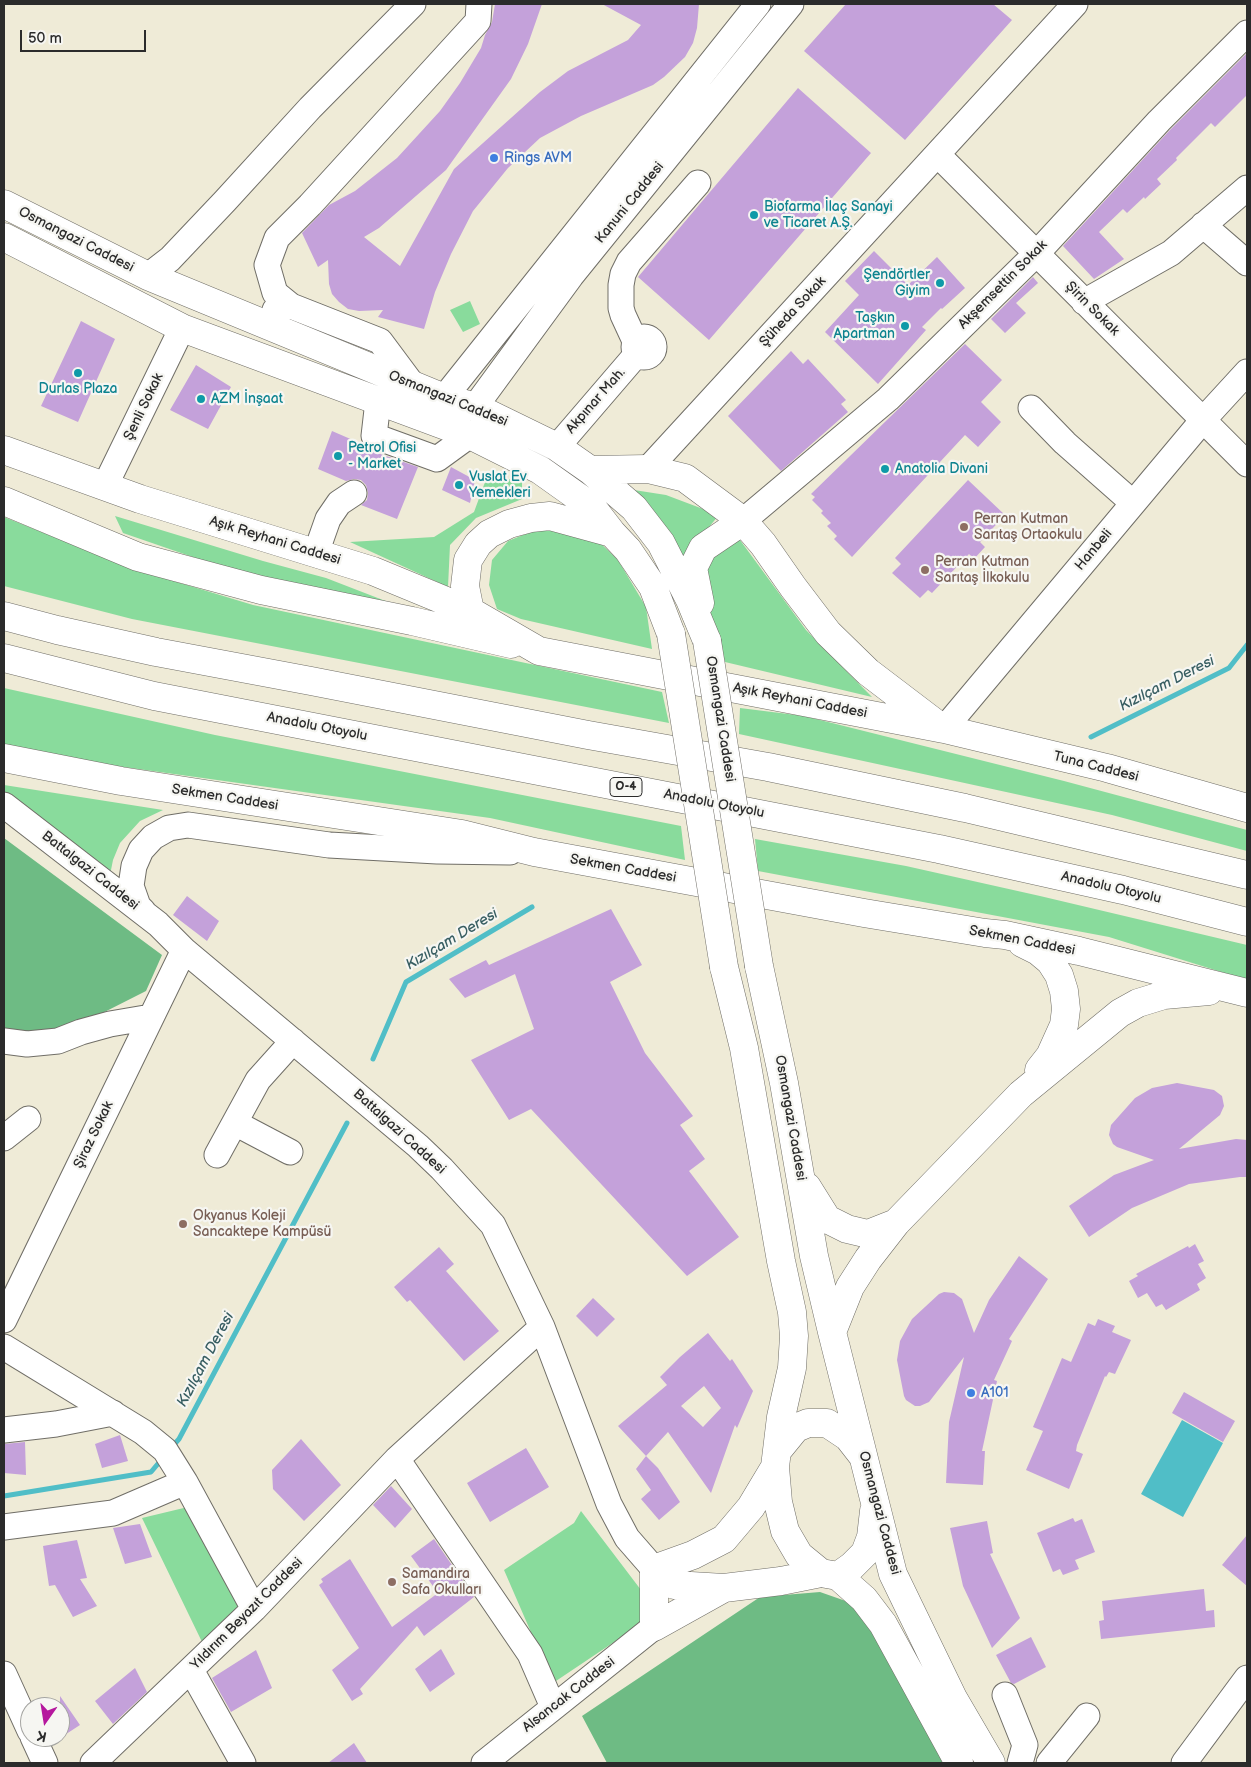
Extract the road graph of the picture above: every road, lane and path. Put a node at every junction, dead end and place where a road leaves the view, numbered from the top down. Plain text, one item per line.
1 (412, 4) edge
2 (479, 4) edge
3 (758, 4) edge
4 (791, 4) edge
5 (1070, 6) edge
6 (1247, 33) edge
7 (938, 154) junction
8 (698, 183) dead end
9 (1247, 188) edge
10 (4, 204) edge
11 (1203, 225) junction
12 (4, 237) edge
13 (1037, 253) junction
14 (1247, 263) edge
15 (148, 276) junction
16 (1084, 302) junction
17 (291, 306) junction
18 (248, 317) junction
19 (182, 328) junction
20 (1247, 372) edge
21 (412, 384) junction
22 (444, 398) junction
23 (475, 407) junction
24 (1031, 408) dead end
25 (1203, 420) junction
26 (458, 431) junction
27 (557, 447) junction
28 (4, 450) edge
29 (1247, 464) edge
30 (648, 469) junction
31 (590, 470) junction
32 (105, 486) junction
33 (354, 492) dead end
34 (4, 501) edge
35 (1133, 504) junction
36 (743, 521) junction
37 (612, 534) junction
38 (316, 553) junction
39 (470, 611) junction
40 (4, 616) edge
41 (707, 641) junction
42 (539, 651) junction
43 (4, 658) edge
44 (944, 729) junction
45 (4, 758) edge
46 (4, 804) edge
47 (1247, 808) edge
48 (534, 852) junction
49 (1247, 875) edge
50 (1247, 922) edge
51 (158, 924) junction
52 (1005, 935) junction
53 (184, 950) junction
54 (1244, 992) edge
55 (152, 1017) junction
56 (4, 1041) edge
57 (294, 1041) junction
58 (1021, 1094) junction
59 (28, 1119) dead end
60 (235, 1124) junction
61 (4, 1138) edge
62 (290, 1152) dead end
63 (217, 1155) dead end
64 (800, 1176) junction
65 (896, 1223) junction
66 (4, 1320) edge
67 (542, 1327) junction
68 (832, 1332) junction
69 (4, 1347) edge
70 (112, 1414) junction
71 (4, 1430) edge
72 (777, 1458) junction
73 (396, 1459) junction
74 (175, 1465) junction
75 (868, 1473) junction
76 (4, 1526) edge
77 (654, 1569) junction
78 (830, 1574) junction
79 (724, 1588) junction
80 (254, 1609) junction
81 (654, 1627) junction
82 (191, 1670) junction
83 (4, 1675) edge
84 (1247, 1678) edge
85 (1005, 1695) dead end
86 (553, 1707) junction
87 (20, 1709) edge
88 (1087, 1716) dead end
89 (38, 1747) edge
90 (45, 1763) edge
91 (93, 1763) edge
92 (243, 1763) edge
93 (484, 1763) edge
94 (958, 1763) edge
95 (991, 1763) edge
96 (1020, 1763) edge
97 (1049, 1763) edge
98 (1184, 1763) edge

1 - 15 street
2 - 17 street
3 - 22 street, Kanuni Caddesi
4 - 23 street, Kanuni Caddesi
5 - 7 street, Şüheda Sokak
6 - 13 street, Akşemsettin Sokak
7 - 13 street, Şirin Sokak
7 - 30 street, Şüheda Sokak
8 - 27 street, Akpınar Mah.
9 - 11 street
10 - 15 main road, Osmangazi Caddesi
11 - 14 street
11 - 16 street
12 - 19 main road, Osmangazi Caddesi
13 - 16 street, Şirin Sokak
13 - 36 street, Akşemsettin Sokak
15 - 18 main road, Osmangazi Caddesi
16 - 25 street, Şirin Sokak
17 - 18 street
17 - 21 street
18 - 21 main road, Osmangazi Caddesi
19 - 26 main road, Osmangazi Caddesi
19 - 32 street, Şenli Sokak
20 - 25 street, Hanbeli
21 - 22 main road, Osmangazi Caddesi
22 - 23 main road, Osmangazi Caddesi
22 - 26 main road
23 - 26 main road
23 - 27 main road, Osmangazi Caddesi
24 - 35 street
25 - 29 street, Şirin Sokak
25 - 35 street, Hanbeli
26 - 37 main road, Osmangazi Caddesi
27 - 31 main road, Osmangazi Caddesi
28 - 32 main road, Aşık Reyhani Caddesi
30 - 31 main road
30 - 36 main road
31 - 41 main road, Osmangazi Caddesi
32 - 38 main road, Aşık Reyhani Caddesi
33 - 38 street
34 - 42 main road, Aşık Reyhani Caddesi
35 - 44 street, Hanbeli
36 - 41 main road
36 - 44 main road
37 - 39 main road
37 - 72 main road, Osmangazi Caddesi, bridge
38 - 39 main road, Aşık Reyhani Caddesi
39 - 42 main road, Aşık Reyhani Caddesi
40 - 49 main road
41 - 64 main road, Osmangazi Caddesi, bridge
42 - 44 main road, Aşık Reyhani Caddesi
43 - 50 main road, Anadolu Otoyolu / O-4
44 - 47 main road, Tuna Caddesi
45 - 48 main road, Sekmen Caddesi
46 - 51 street, Battalgazi Caddesi
48 - 51 street
48 - 52 main road, Sekmen Caddesi
51 - 53 street, Battalgazi Caddesi
52 - 54 main road, Sekmen Caddesi
52 - 58 main road
53 - 55 street, Şiraz Sokak
53 - 57 street, Battalgazi Caddesi
54 - 58 main road
55 - 56 street
55 - 66 street, Şiraz Sokak
57 - 60 street
57 - 67 street, Battalgazi Caddesi
58 - 65 main road
59 - 61 street
60 - 62 street
60 - 63 street
64 - 65 main road
64 - 68 main road, Osmangazi Caddesi
65 - 68 main road
67 - 73 street, Yıldırım Beyazıt Caddesi
67 - 77 street, Battalgazi Caddesi
68 - 75 main road, Osmangazi Caddesi
69 - 70 street
70 - 71 street
70 - 74 street
72 - 75 main road
72 - 77 main road
72 - 78 main road, Osmangazi Caddesi
73 - 80 street, Yıldırım Beyazıt Caddesi
73 - 86 street
74 - 76 street
74 - 80 street
75 - 78 main road
75 - 95 main road, Osmangazi Caddesi
77 - 79 main road
77 - 81 main road
78 - 79 main road
78 - 94 main road, Osmangazi Caddesi
79 - 81 main road
80 - 82 street, Yıldırım Beyazıt Caddesi
81 - 86 street, Alsancak Caddesi
82 - 91 street, Yıldırım Beyazıt Caddesi
82 - 92 street
83 - 87 street
84 - 98 street
85 - 96 street
86 - 93 street, Alsancak Caddesi
88 - 97 street
89 - 90 street

